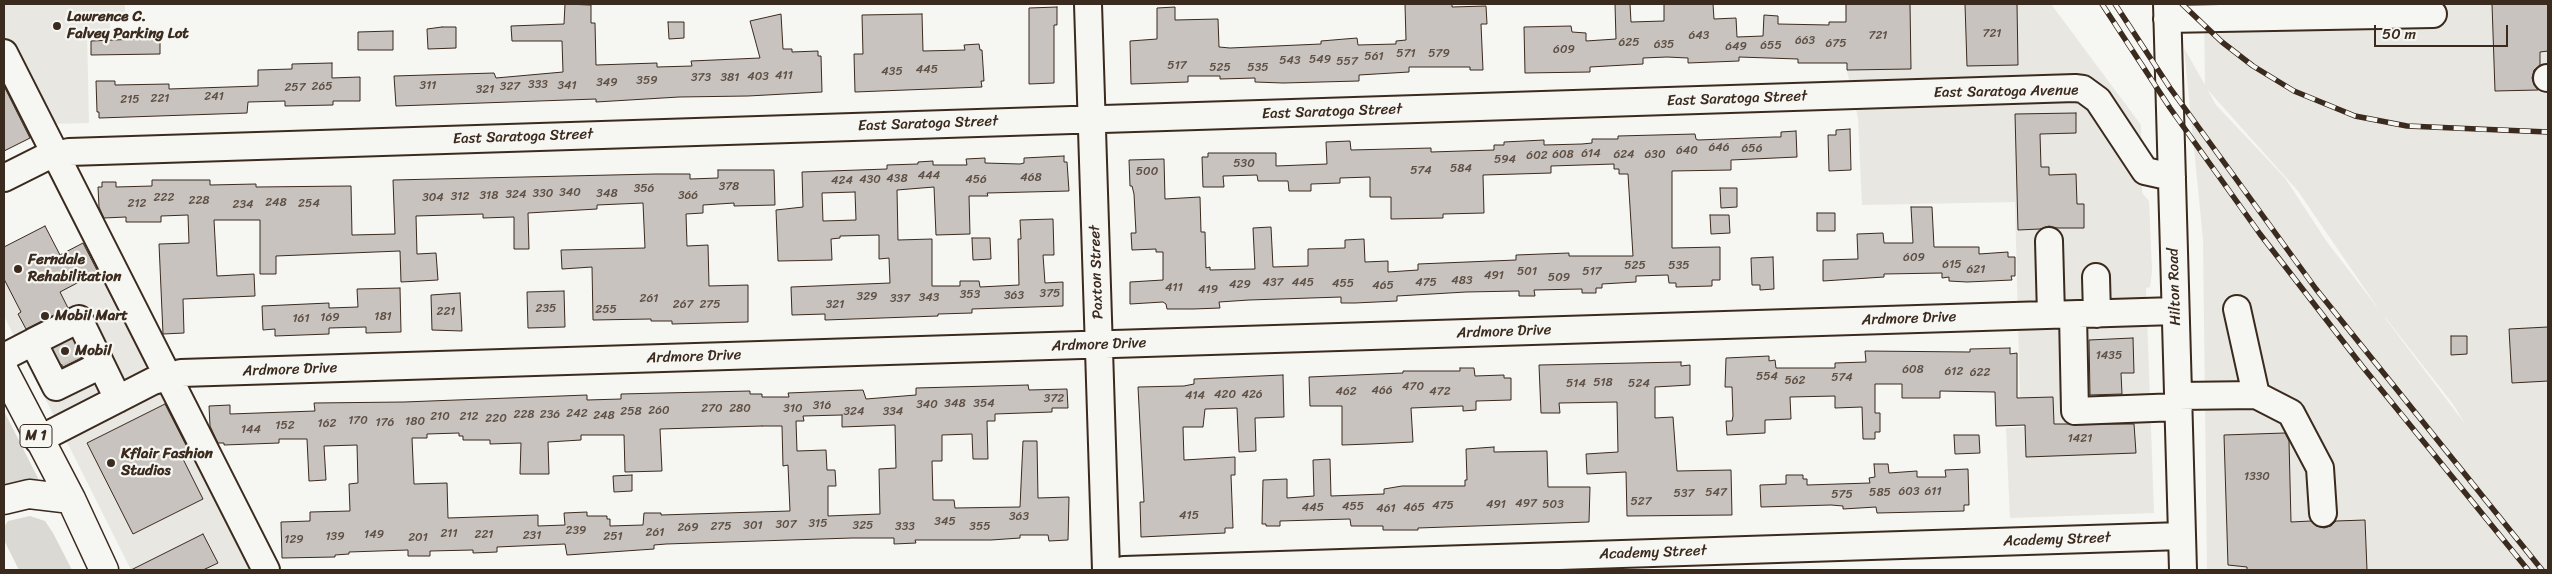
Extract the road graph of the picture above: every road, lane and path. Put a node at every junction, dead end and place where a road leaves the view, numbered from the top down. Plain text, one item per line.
1 (1088, 4) edge
2 (2167, 11) edge
3 (2433, 14) dead end
4 (4, 53) edge
5 (1857, 96) joint
6 (1092, 119) junction
7 (56, 155) junction
8 (2172, 177) junction
9 (4, 178) edge
10 (2049, 241) dead end
11 (2096, 276) dead end
12 (2237, 309) dead end
13 (2176, 311) junction
14 (2074, 315) junction
15 (33, 342) junction
16 (1099, 344) junction
17 (4, 357) edge
18 (4, 371) edge
19 (76, 375) junction
20 (167, 376) junction
21 (2256, 395) junction
22 (118, 399) junction
23 (2179, 402) junction
24 (20, 405) junction
25 (86, 415) junction
26 (38, 440) junction
27 (71, 499) junction
28 (4, 500) edge
29 (2323, 513) dead end
30 (2182, 536) junction
31 (1209, 569) edge
32 (104, 570) edge
33 (266, 570) edge
34 (1106, 570) edge
35 (1124, 570) edge
36 (2183, 570) edge

1 - 6 street, Paxton Street
2 - 3 street
2 - 8 street, Hilton Road
4 - 7 street
5 - 6 street, East Saratoga Street
5 - 8 street, East Saratoga Avenue
6 - 7 street, East Saratoga Street
6 - 16 street, Paxton Street
7 - 9 street, East Saratoga Street
7 - 20 street
8 - 13 street, Hilton Road
10 - 14 street
11 - 14 street
12 - 21 street
13 - 14 street, Ardmore Drive
13 - 23 street, Hilton Road
14 - 16 street, Ardmore Drive
14 - 23 street
15 - 17 street
15 - 19 street
15 - 19 street
16 - 20 street, Ardmore Drive
16 - 34 street, Paxton Street
18 - 24 main road, M 1
19 - 22 street
19 - 24 street
19 - 25 street
20 - 22 street, Ardmore Drive
20 - 33 street
21 - 23 street
21 - 29 street
22 - 25 street, Ardmore Drive
23 - 30 street, Hilton Road
24 - 26 main road, M 1
25 - 26 street, Ardmore Drive
26 - 27 main road, M 1
27 - 28 main road
27 - 32 main road, M 1
30 - 31 street, Academy Street
30 - 36 street, Hilton Road
31 - 35 street, Academy Street

